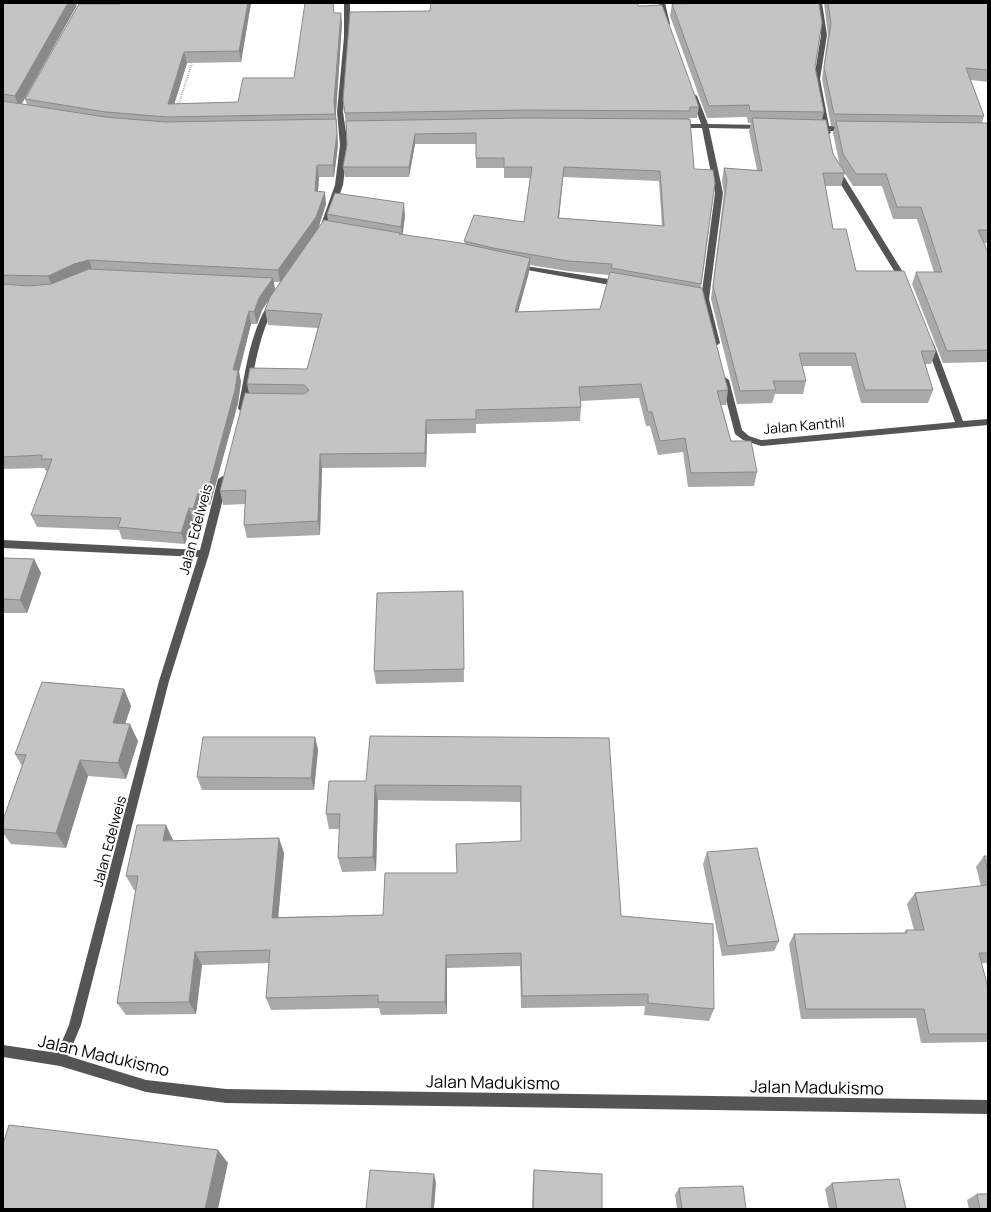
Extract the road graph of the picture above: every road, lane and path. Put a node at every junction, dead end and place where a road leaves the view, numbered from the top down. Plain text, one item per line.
1 (347, 3) edge
2 (662, 3) edge
3 (819, 3) edge
4 (669, 28) edge
5 (193, 59) edge
6 (691, 90) edge
7 (176, 110) edge
8 (666, 126) edge
9 (705, 126) junction
10 (775, 128) edge
11 (804, 128) edge
12 (826, 128) junction
13 (857, 129) edge
14 (830, 144) edge
15 (833, 159) edge
16 (314, 243) edge
17 (508, 265) edge
18 (629, 286) edge
19 (909, 290) edge
20 (279, 293) edge
21 (928, 340) edge
22 (718, 351) edge
23 (724, 373) edge
24 (239, 418) edge
25 (988, 422) edge
26 (960, 424) junction
27 (226, 471) edge
28 (3, 544) edge
29 (204, 554) junction
30 (3, 1051) edge
31 (60, 1060) junction
32 (988, 1107) edge

1 - 16 street
2 - 4 street
3 - 12 street
5 - 7 path
6 - 9 street
8 - 9 street
9 - 10 street
9 - 22 street
11 - 12 street
12 - 13 street
12 - 14 street
15 - 19 street
17 - 18 street
20 - 24 street
21 - 26 street
23 - 26 street, Jalan Kanthil
25 - 26 street, Jalan Kanthil
27 - 29 street, Jalan Edelweis
28 - 29 street
29 - 31 street, Jalan Edelweis
30 - 31 street, Jalan Madukismo
31 - 32 street, Jalan Madukismo

